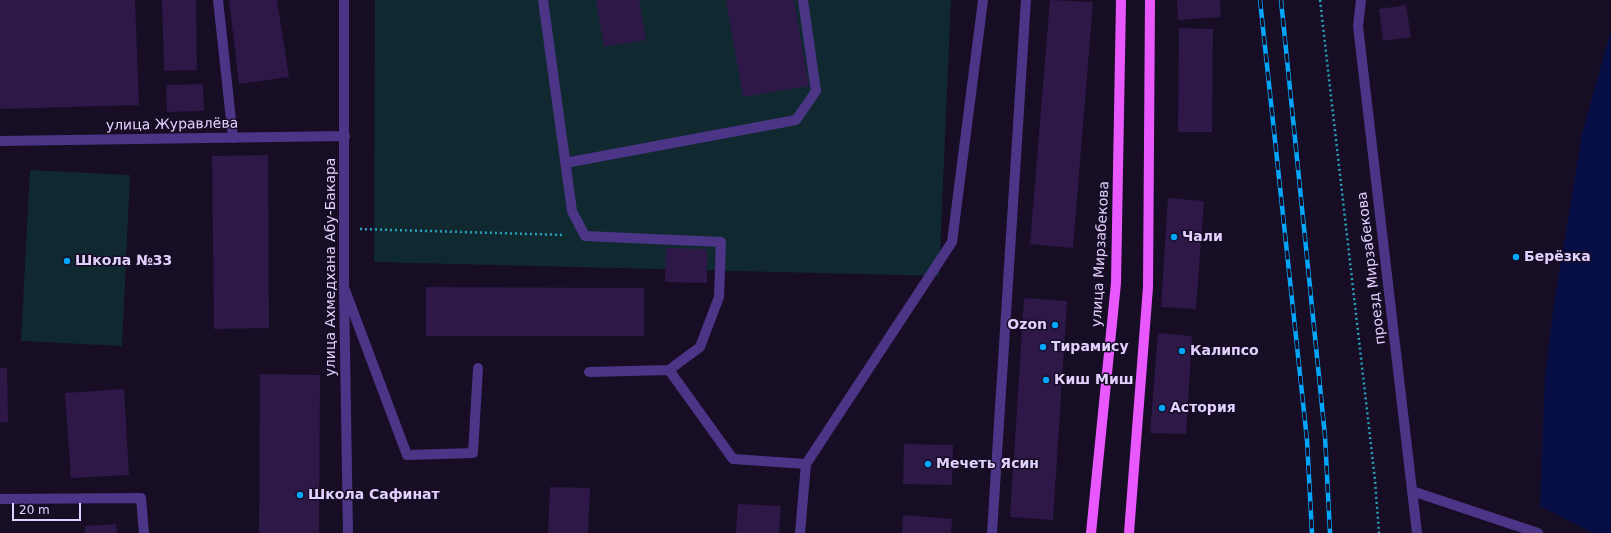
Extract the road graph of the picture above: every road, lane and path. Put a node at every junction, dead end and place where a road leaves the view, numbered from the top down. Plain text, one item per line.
1 (218, 0) edge
2 (344, 0) edge
3 (543, 0) edge
4 (803, 0) edge
5 (983, 0) edge
6 (1026, 0) edge
7 (1121, 0) edge
8 (1150, 0) edge
9 (1320, 0) edge
10 (1361, 0) edge
11 (345, 136) junction
12 (233, 138) junction
13 (0, 141) edge
14 (565, 163) junction
15 (344, 228) junction
16 (586, 236) junction
17 (344, 289) junction
18 (478, 368) dead end
19 (669, 370) junction
20 (589, 372) dead end
21 (806, 464) junction
22 (1412, 491) junction
23 (0, 499) edge
24 (144, 533) edge
25 (348, 533) edge
26 (800, 533) edge
27 (992, 533) edge
28 (1091, 533) edge
29 (1129, 533) edge
30 (1379, 533) edge
31 (1417, 533) edge
32 (1538, 533) edge

1 - 12 street
2 - 11 street, улица Ахмедхана Абу-Бакара
3 - 14 street
4 - 14 street
5 - 21 street
6 - 27 street
7 - 28 main road, улица Мирзабекова
8 - 29 main road
9 - 30 path
10 - 22 street, проезд Мирзабекова
11 - 12 street, улица Журавлёва
11 - 15 street, улица Ахмедхана Абу-Бакара
12 - 13 street, улица Журавлёва
14 - 16 street
15 - 16 path
15 - 17 street, улица Ахмедхана Абу-Бакара
16 - 19 street
17 - 18 street
17 - 25 street, улица Ахмедхана Абу-Бакара
19 - 20 street
19 - 21 street
21 - 26 street
22 - 31 street, проезд Мирзабекова
22 - 32 street
23 - 24 street

